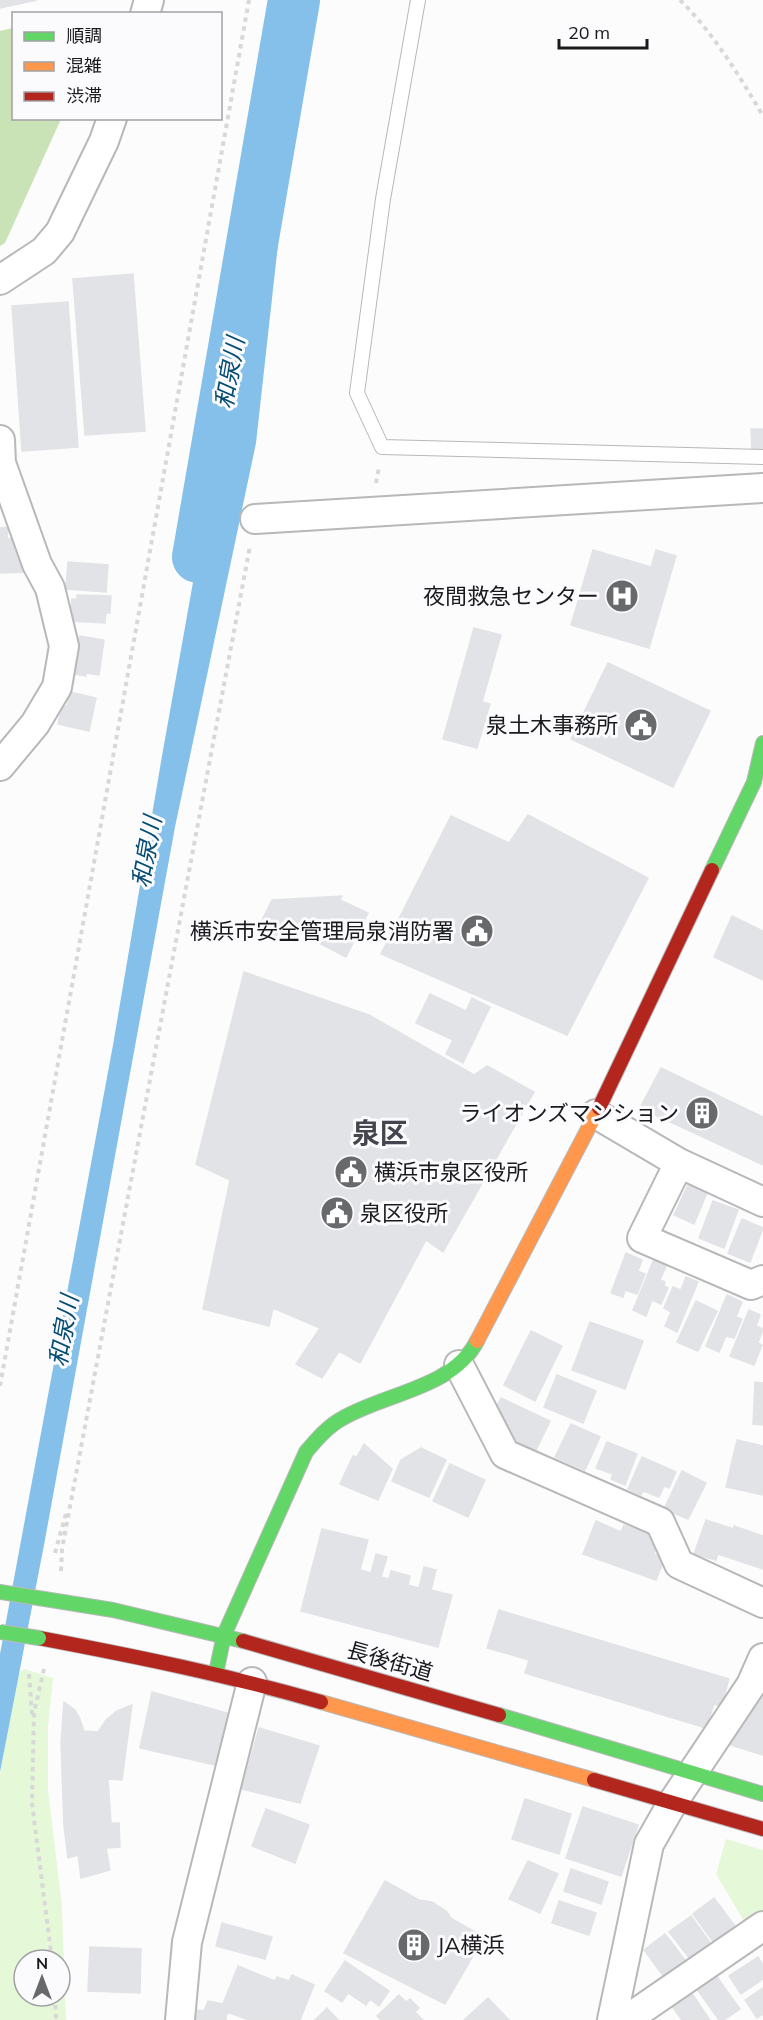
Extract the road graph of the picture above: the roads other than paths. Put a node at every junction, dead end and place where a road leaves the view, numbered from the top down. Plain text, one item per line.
1 (418, 0) edge
2 (111, 120) edge
3 (0, 280) edge
4 (0, 440) edge
5 (763, 457) edge
6 (763, 488) edge
7 (255, 519) road end
8 (763, 743) edge
9 (0, 766) edge
10 (596, 1114) junction
11 (679, 1163) junction
12 (763, 1202) edge
13 (763, 1280) edge
14 (459, 1365) junction
15 (0, 1592) edge
16 (763, 1603) edge
17 (0, 1632) edge
18 (224, 1635) junction
19 (763, 1658) edge
20 (216, 1673) junction
21 (252, 1682) junction
22 (694, 1772) junction
23 (763, 1794) edge
24 (673, 1802) junction
25 (763, 1829) edge
26 (762, 1931) edge
27 (180, 2020) edge
28 (612, 2020) edge
29 (626, 2020) edge

1 - 5 lane
2 - 3 street
4 - 9 street
6 - 7 street
8 - 10 main road
10 - 11 street
10 - 14 main road
11 - 12 street
11 - 13 street
14 - 16 street
14 - 18 main road
15 - 18 main road, 長後街道
17 - 20 main road, bridge
18 - 20 main road
18 - 22 main road, 長後街道
19 - 22 street
20 - 21 main road
21 - 24 main road
21 - 27 street
22 - 23 main road, 長後街道
22 - 24 street
24 - 25 main road
24 - 28 street
26 - 29 street

